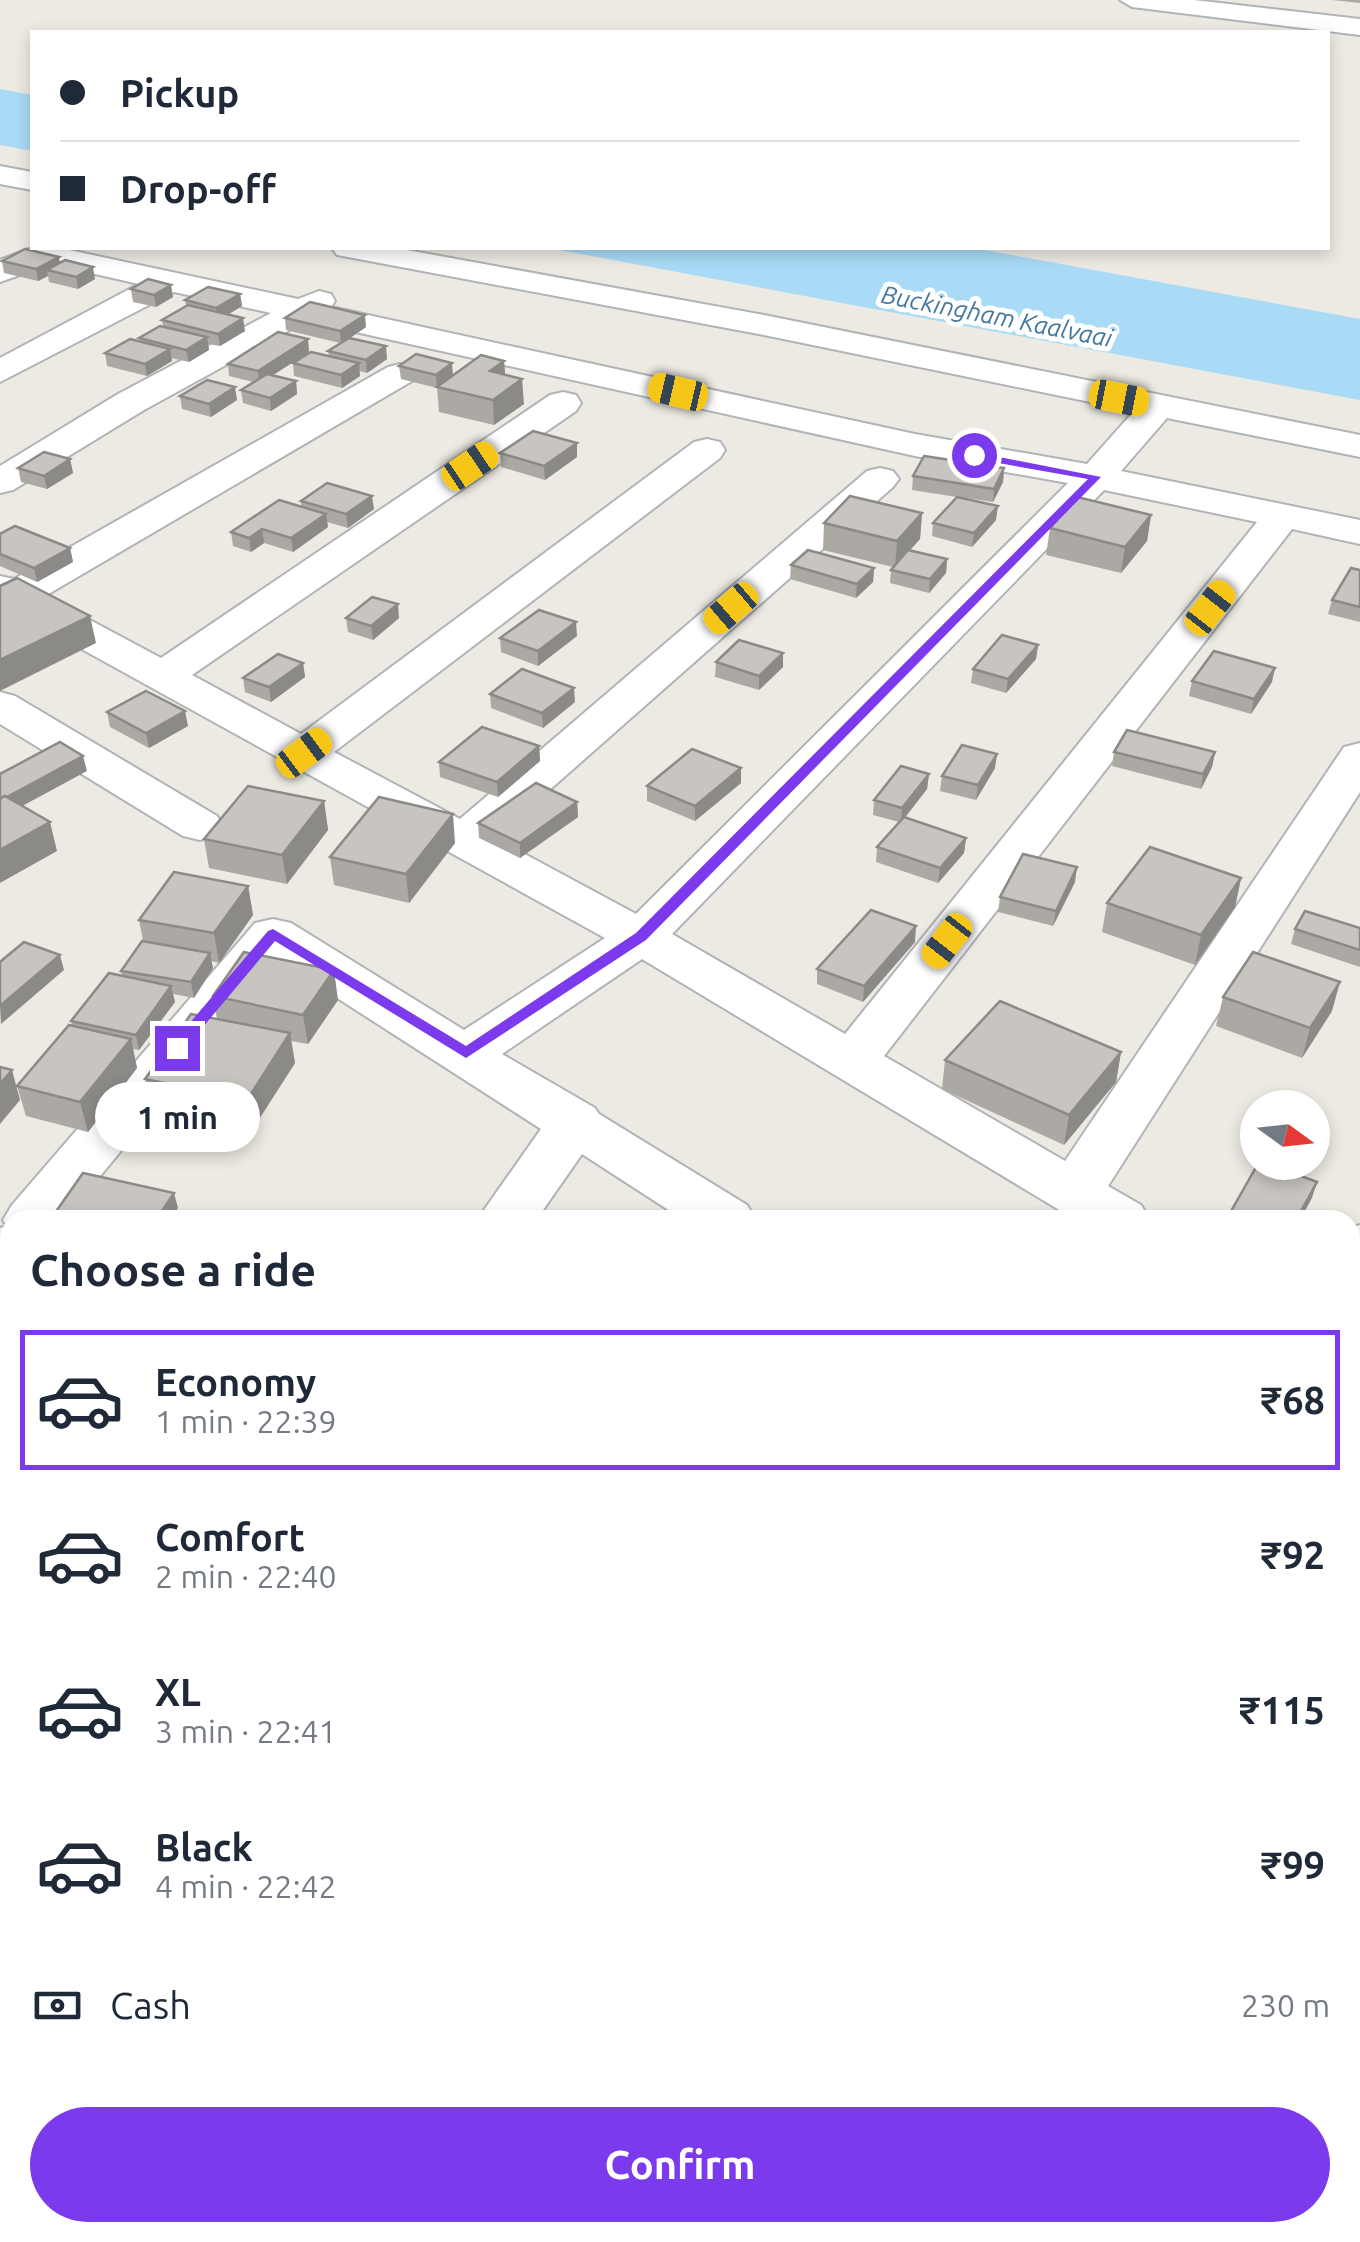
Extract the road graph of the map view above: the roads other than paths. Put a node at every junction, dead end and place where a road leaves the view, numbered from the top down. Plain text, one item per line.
1 (1132, 0) edge
2 (1200, 4) edge
3 (1360, 27) edge
4 (0, 174) edge
5 (30, 181) edge
6 (0, 236) edge
7 (30, 246) edge
8 (39, 250) edge
9 (44, 250) edge
10 (359, 250) edge
11 (396, 257) junction
12 (0, 272) edge
13 (171, 280) junction
14 (304, 309) junction
15 (0, 372) edge
16 (400, 374) edge
17 (562, 404) dead end
18 (1158, 406) junction
19 (1360, 446) edge
20 (708, 450) dead end
21 (1096, 477) junction
22 (880, 479) dead end
23 (0, 482) edge
24 (1281, 518) junction
25 (1360, 532) edge
26 (8, 592) edge
27 (163, 676) junction
28 (0, 705) edge
29 (304, 753) junction
30 (1360, 756) edge
31 (200, 826) dead end
32 (464, 840) junction
33 (641, 936) junction
34 (466, 1053) junction
35 (852, 1062) junction
36 (576, 1121) junction
37 (1074, 1193) junction
38 (40, 1210) edge
39 (513, 1210) edge
40 (712, 1210) edge
41 (1104, 1210) edge

1 - 2 street
2 - 3 street
4 - 5 street
6 - 7 street
8 - 12 street
9 - 13 street
10 - 11 street
11 - 14 street
11 - 18 street
13 - 14 street
13 - 15 street
14 - 21 street
14 - 23 street
16 - 26 street
17 - 27 street
18 - 19 street
18 - 21 street
20 - 29 street
21 - 24 street
21 - 33 street
22 - 32 street
24 - 25 street
24 - 35 street
26 - 27 street
27 - 29 street
28 - 31 street
29 - 32 street
30 - 37 street
32 - 33 street
33 - 34 street
33 - 35 street
34 - 36 street
34 - 38 street
35 - 37 street
36 - 39 street
36 - 40 street
37 - 41 street

